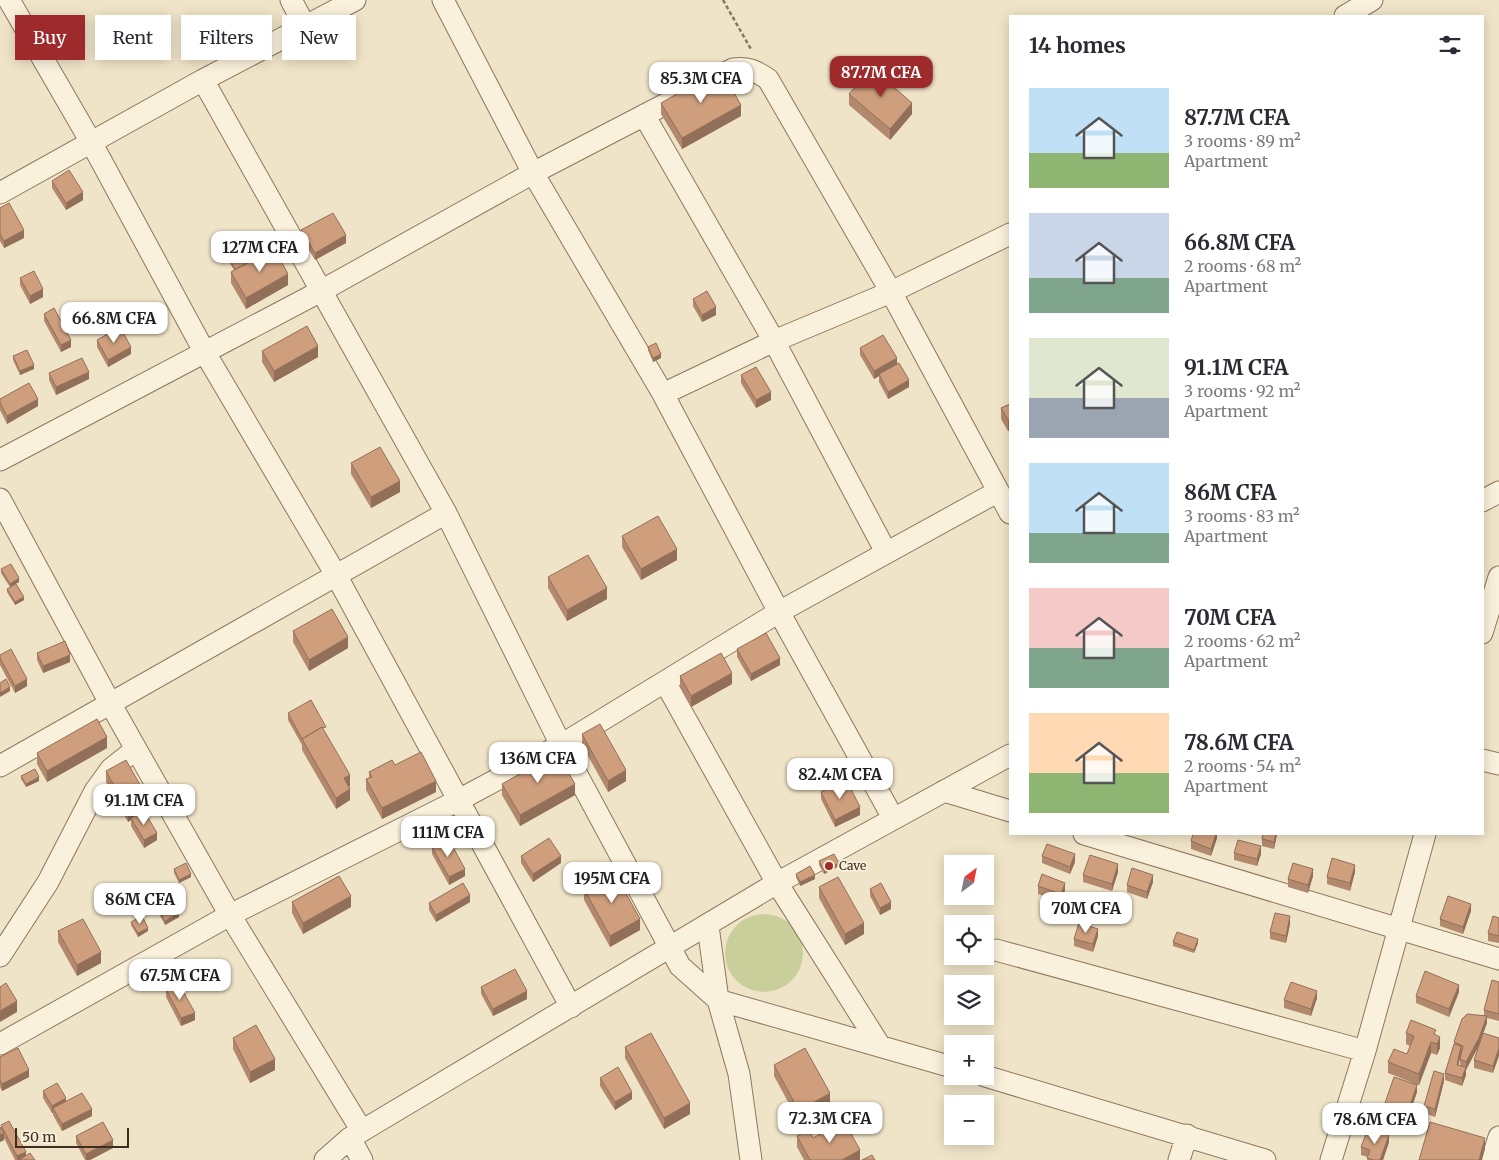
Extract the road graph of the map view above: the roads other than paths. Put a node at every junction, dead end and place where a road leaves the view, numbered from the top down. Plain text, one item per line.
1 (9, 0) edge
2 (291, 0) edge
3 (355, 0) edge
4 (443, 0) edge
5 (1372, 0) edge
6 (299, 15) edge
7 (326, 15) edge
8 (1347, 15) edge
9 (282, 38) edge
10 (203, 80) junction
11 (644, 114) junction
12 (91, 142) junction
13 (533, 173) junction
14 (0, 192) edge
15 (1009, 234) edge
16 (321, 291) junction
17 (891, 292) junction
18 (774, 341) junction
19 (204, 351) junction
20 (663, 394) junction
21 (0, 460) edge
22 (997, 492) junction
23 (1499, 492) edge
24 (0, 499) edge
25 (1484, 500) edge
26 (1009, 511) edge
27 (446, 513) junction
28 (886, 552) junction
29 (336, 575) junction
30 (1499, 577) edge
31 (778, 612) junction
32 (1484, 626) edge
33 (665, 682) junction
34 (110, 704) junction
35 (561, 745) junction
36 (136, 750) junction
37 (1009, 756) edge
38 (1484, 760) edge
39 (1499, 764) edge
40 (0, 766) edge
41 (944, 791) junction
42 (457, 801) junction
43 (1009, 811) edge
44 (893, 818) junction
45 (1087, 835) edge
46 (1425, 835) edge
47 (777, 883) junction
48 (230, 914) junction
49 (708, 926) junction
50 (1398, 930) junction
51 (669, 950) junction
52 (996, 950) dead end
53 (0, 956) edge
54 (1499, 959) edge
55 (718, 1000) junction
56 (571, 1008) junction
57 (0, 1044) edge
58 (880, 1046) junction
59 (1365, 1051) junction
60 (944, 1065) edge
61 (994, 1079) edge
62 (356, 1135) junction
63 (1186, 1135) junction
64 (1499, 1137) edge
65 (744, 1157) edge
66 (325, 1160) edge
67 (362, 1160) edge
68 (1179, 1160) edge
69 (1265, 1160) edge
70 (1331, 1160) edge
71 (1492, 1160) edge

1 - 12 street
2 - 6 street
3 - 7 street
4 - 13 street
5 - 8 street
9 - 10 street
10 - 12 street
10 - 16 street
11 - 13 street
11 - 17 street
11 - 18 street
12 - 14 street
12 - 19 street
13 - 16 street
13 - 20 street
15 - 17 street
16 - 19 street
16 - 27 street
17 - 18 street
17 - 22 street
18 - 20 street
18 - 28 street
19 - 21 street
19 - 29 street
20 - 31 street
22 - 26 street
22 - 28 street
23 - 25 street
24 - 34 street
27 - 29 street
27 - 35 street
28 - 31 street
29 - 34 street
29 - 42 street
30 - 32 street
31 - 33 street
31 - 44 street
33 - 35 street
33 - 47 street
34 - 36 street
34 - 40 street
35 - 42 street
35 - 51 street
36 - 48 street
36 - 53 street
37 - 41 street
38 - 39 street
41 - 43 street
41 - 44 street
42 - 48 street
42 - 56 street
44 - 47 street
45 - 50 street
46 - 50 street
47 - 49 street
47 - 58 street
48 - 57 street
48 - 62 street
49 - 51 street
49 - 55 street
50 - 54 street
50 - 59 street
51 - 55 street
51 - 56 street
52 - 59 street
55 - 58 street
55 - 65 street
56 - 62 street
58 - 60 street
59 - 70 street
61 - 63 street
62 - 66 street
62 - 67 street
63 - 68 street
63 - 69 street
64 - 71 street

